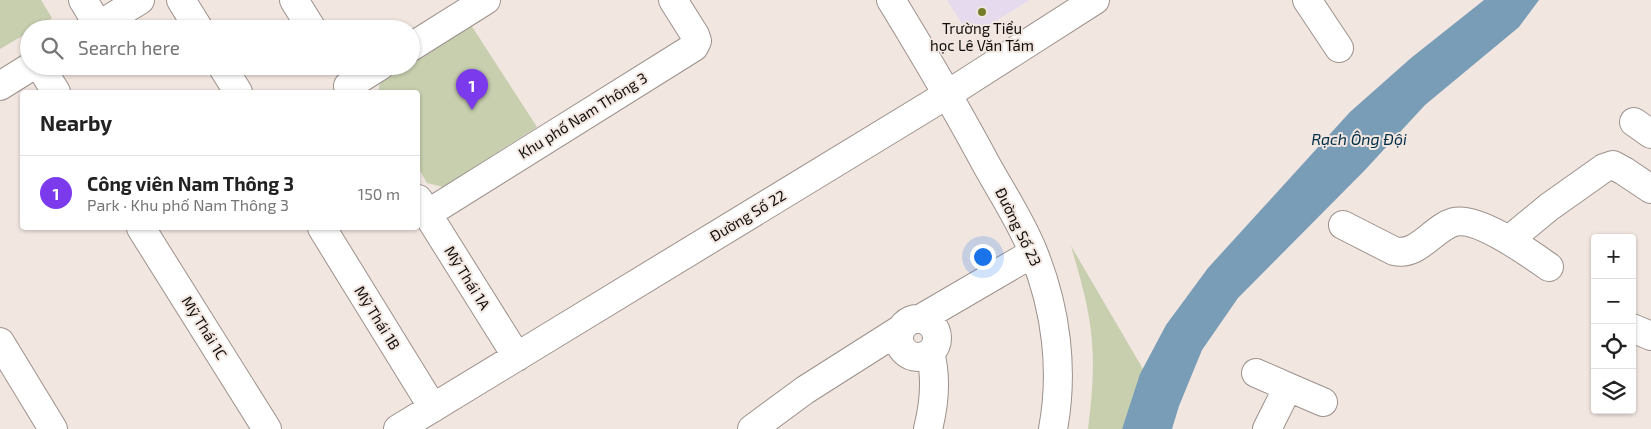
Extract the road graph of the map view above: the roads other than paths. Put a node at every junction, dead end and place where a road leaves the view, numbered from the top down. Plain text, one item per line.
1 (83, 0) edge
2 (140, 0) edge
3 (181, 0) edge
4 (294, 0) edge
5 (486, 0) edge
6 (673, 0) edge
7 (891, 0) edge
8 (1095, 0) edge
9 (1307, 0) edge
10 (93, 20) edge
11 (107, 20) edge
12 (193, 20) edge
13 (306, 20) edge
14 (420, 41) edge
15 (1339, 48) dead end
16 (20, 74) edge
17 (46, 75) edge
18 (228, 75) edge
19 (360, 75) edge
20 (345, 82) edge
21 (0, 86) edge
22 (55, 90) edge
23 (237, 90) edge
24 (948, 94) junction
25 (1651, 190) edge
26 (422, 206) edge
27 (1343, 225) dead end
28 (142, 230) edge
29 (323, 230) edge
30 (1509, 240) junction
31 (1034, 252) junction
32 (1549, 267) dead end
33 (910, 324) junction
34 (1636, 330) edge
35 (1651, 336) edge
36 (0, 342) edge
37 (517, 357) junction
38 (1256, 373) dead end
39 (1288, 387) junction
40 (1323, 402) dead end
41 (433, 408) junction
42 (53, 429) edge
43 (267, 429) edge
44 (398, 429) edge
45 (752, 429) edge
46 (928, 429) edge
47 (1053, 429) edge
48 (1267, 429) edge

1 - 10 street
2 - 11 street
3 - 12 street
4 - 13 street
5 - 14 street
6 - 26 street, Khu phố Nam Thông 3
7 - 24 street, Đường Số 23
8 - 24 street, Đường Số 22
9 - 15 street
16 - 21 street
17 - 22 street
18 - 23 street
19 - 20 street
24 - 31 street, Đường Số 23
24 - 37 street, Đường Số 22
25 - 30 street
26 - 37 street, Mỹ Thái 1A
27 - 30 street
28 - 43 street, Mỹ Thái 1C
29 - 41 street, Mỹ Thái 1B
30 - 32 street
31 - 33 street
31 - 47 street, Đường Số 23
33 - 45 street
33 - 46 street
34 - 35 street
36 - 42 street
37 - 41 street, Đường Số 22
38 - 39 street
39 - 40 street
39 - 48 street
41 - 44 street, Đường Số 22

